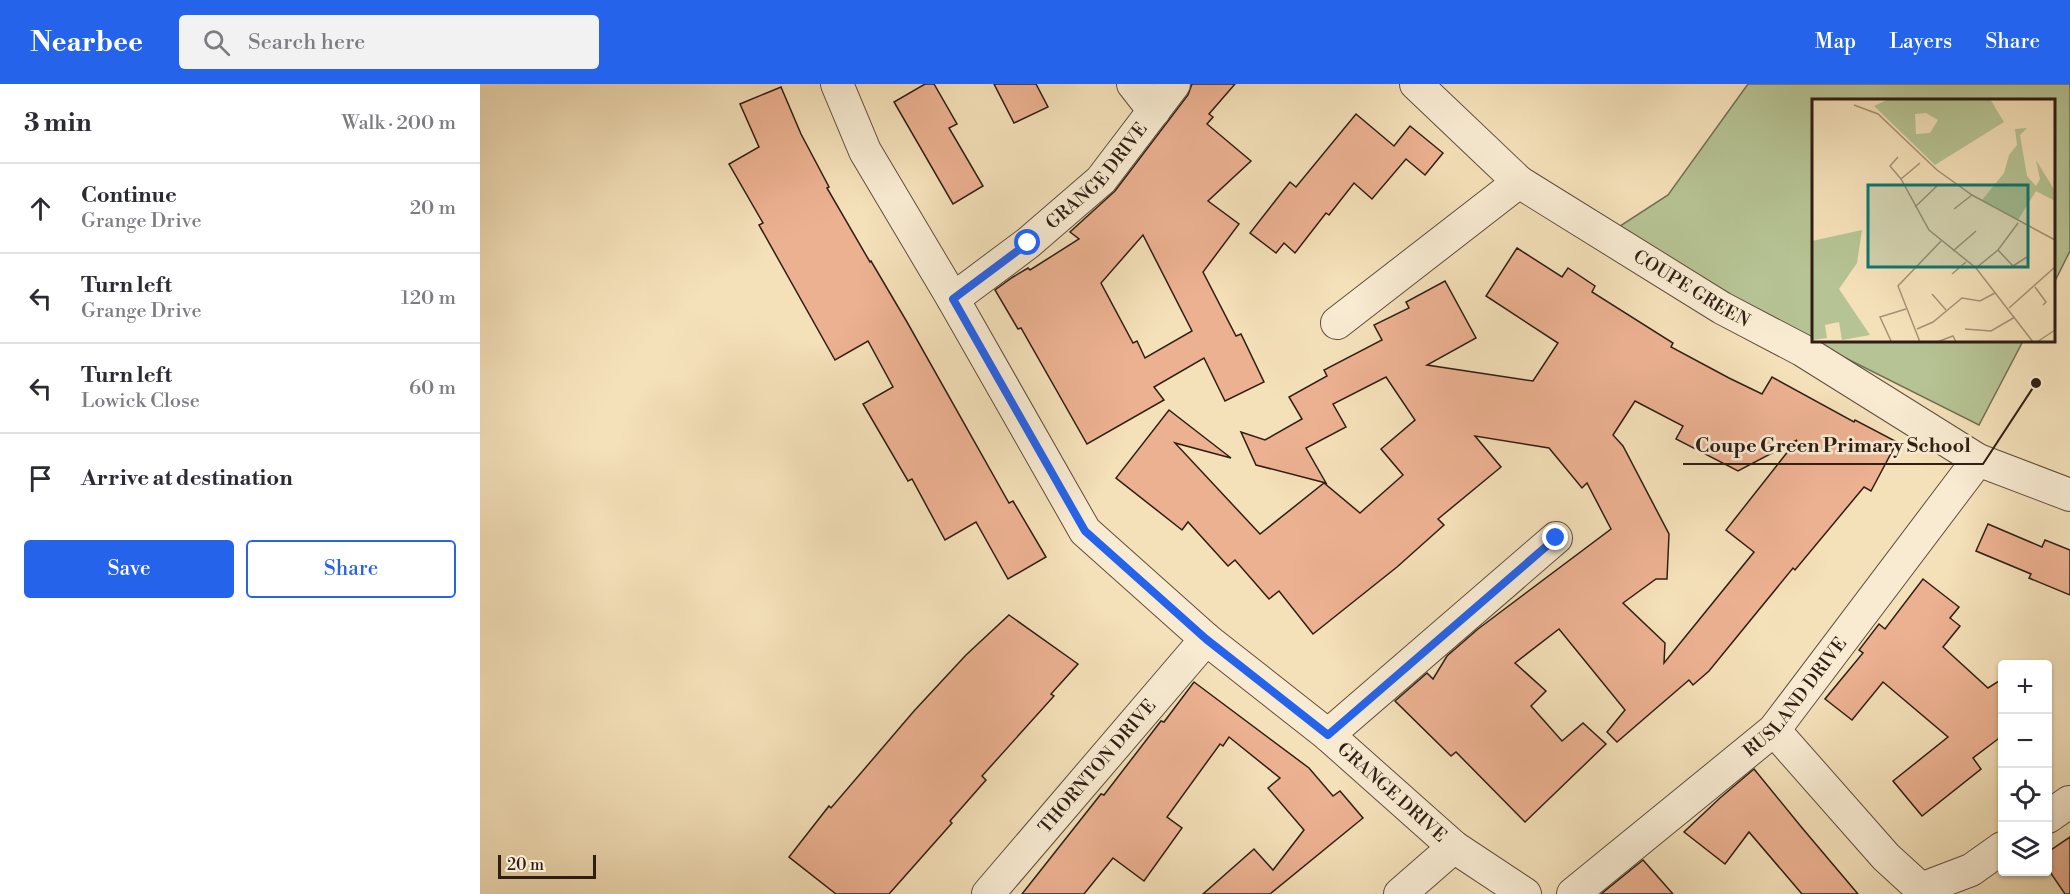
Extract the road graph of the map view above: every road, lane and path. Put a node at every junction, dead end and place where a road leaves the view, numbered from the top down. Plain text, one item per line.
1 (837, 84) edge
2 (1133, 84) edge
3 (1174, 84) edge
4 (1416, 84) edge
5 (1154, 111) junction
6 (1519, 182) junction
7 (953, 299) junction
8 (1337, 323) dead end
9 (1978, 460) junction
10 (2070, 495) edge
11 (1556, 538) dead end
12 (1206, 639) junction
13 (1774, 730) junction
14 (1328, 735) junction
15 (1454, 847) junction
16 (1998, 851) edge
17 (987, 894) edge
18 (1400, 894) edge
19 (1525, 894) edge
20 (1573, 894) edge

1 - 7 street, GRANGE DRIVE
2 - 5 street
3 - 5 street, GRANGE DRIVE
4 - 6 street, COUPE GREEN
5 - 7 street, GRANGE DRIVE
6 - 8 street
6 - 9 street, COUPE GREEN
7 - 12 street, GRANGE DRIVE
9 - 10 street, COUPE GREEN
9 - 13 street, RUSLAND DRIVE
11 - 14 street
12 - 14 street, GRANGE DRIVE
12 - 17 street, THORNTON DRIVE
13 - 16 street
13 - 20 street, RUSLAND DRIVE
14 - 15 street, GRANGE DRIVE
15 - 18 street
15 - 19 street, GRANGE DRIVE

